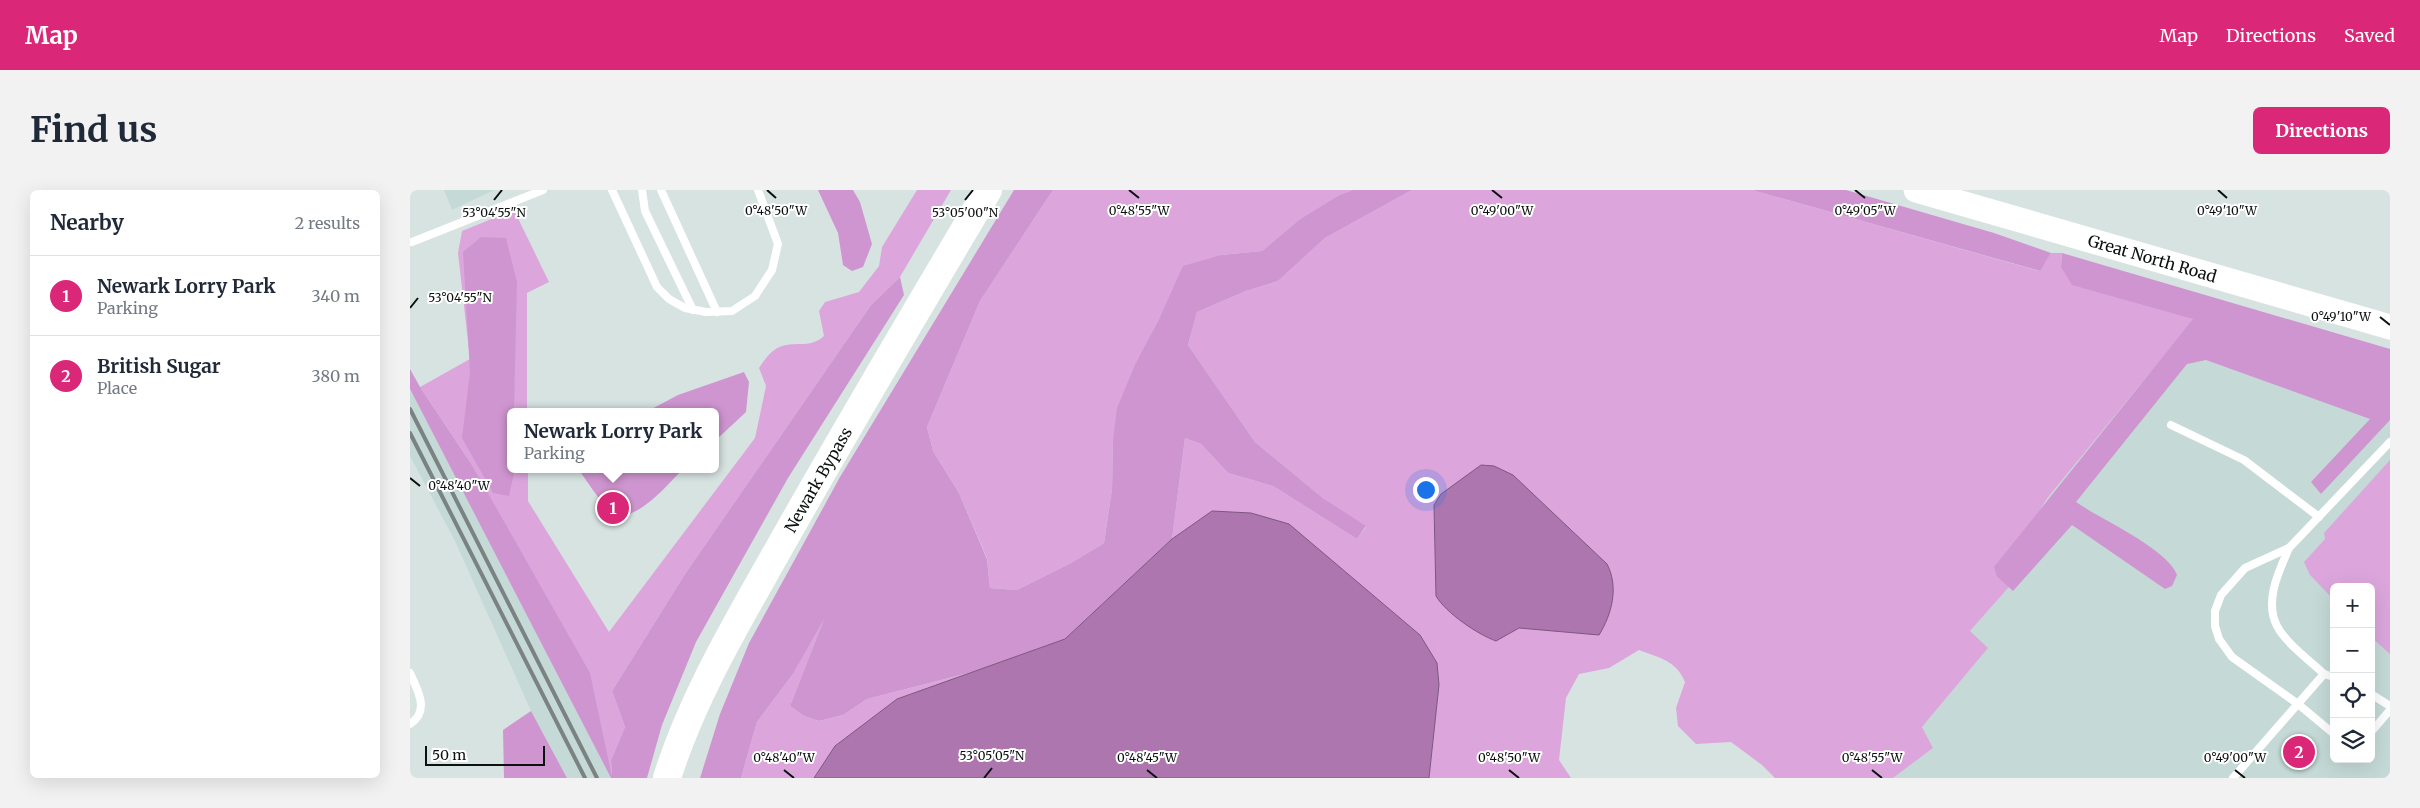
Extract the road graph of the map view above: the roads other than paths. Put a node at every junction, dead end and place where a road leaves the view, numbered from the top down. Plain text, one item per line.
1 (542, 190) edge
2 (612, 190) edge
3 (642, 190) edge
4 (660, 190) edge
5 (758, 190) edge
6 (988, 190) edge
7 (1916, 190) edge
8 (412, 242) dead end
9 (693, 310) junction
10 (717, 312) junction
11 (2390, 327) edge
12 (2171, 425) dead end
13 (2390, 442) edge
14 (2319, 517) junction
15 (2289, 548) junction
16 (410, 673) edge
17 (2324, 674) junction
18 (2330, 676) edge
19 (2375, 697) edge
20 (2298, 704) junction
21 (2390, 706) edge
22 (2390, 710) edge
23 (410, 724) edge
24 (2375, 727) edge
25 (2330, 731) edge
26 (667, 778) edge
27 (2233, 778) edge

1 - 8 lane
2 - 9 lane
3 - 9 lane
4 - 10 lane
5 - 10 lane
6 - 26 highway, Newark Bypass
7 - 11 main road, Great North Road
9 - 10 lane
12 - 14 lane
13 - 14 lane
14 - 15 lane
15 - 17 lane
15 - 20 lane
16 - 23 lane
17 - 18 lane
17 - 20 lane
19 - 21 lane
20 - 25 lane
20 - 27 lane
22 - 24 lane

